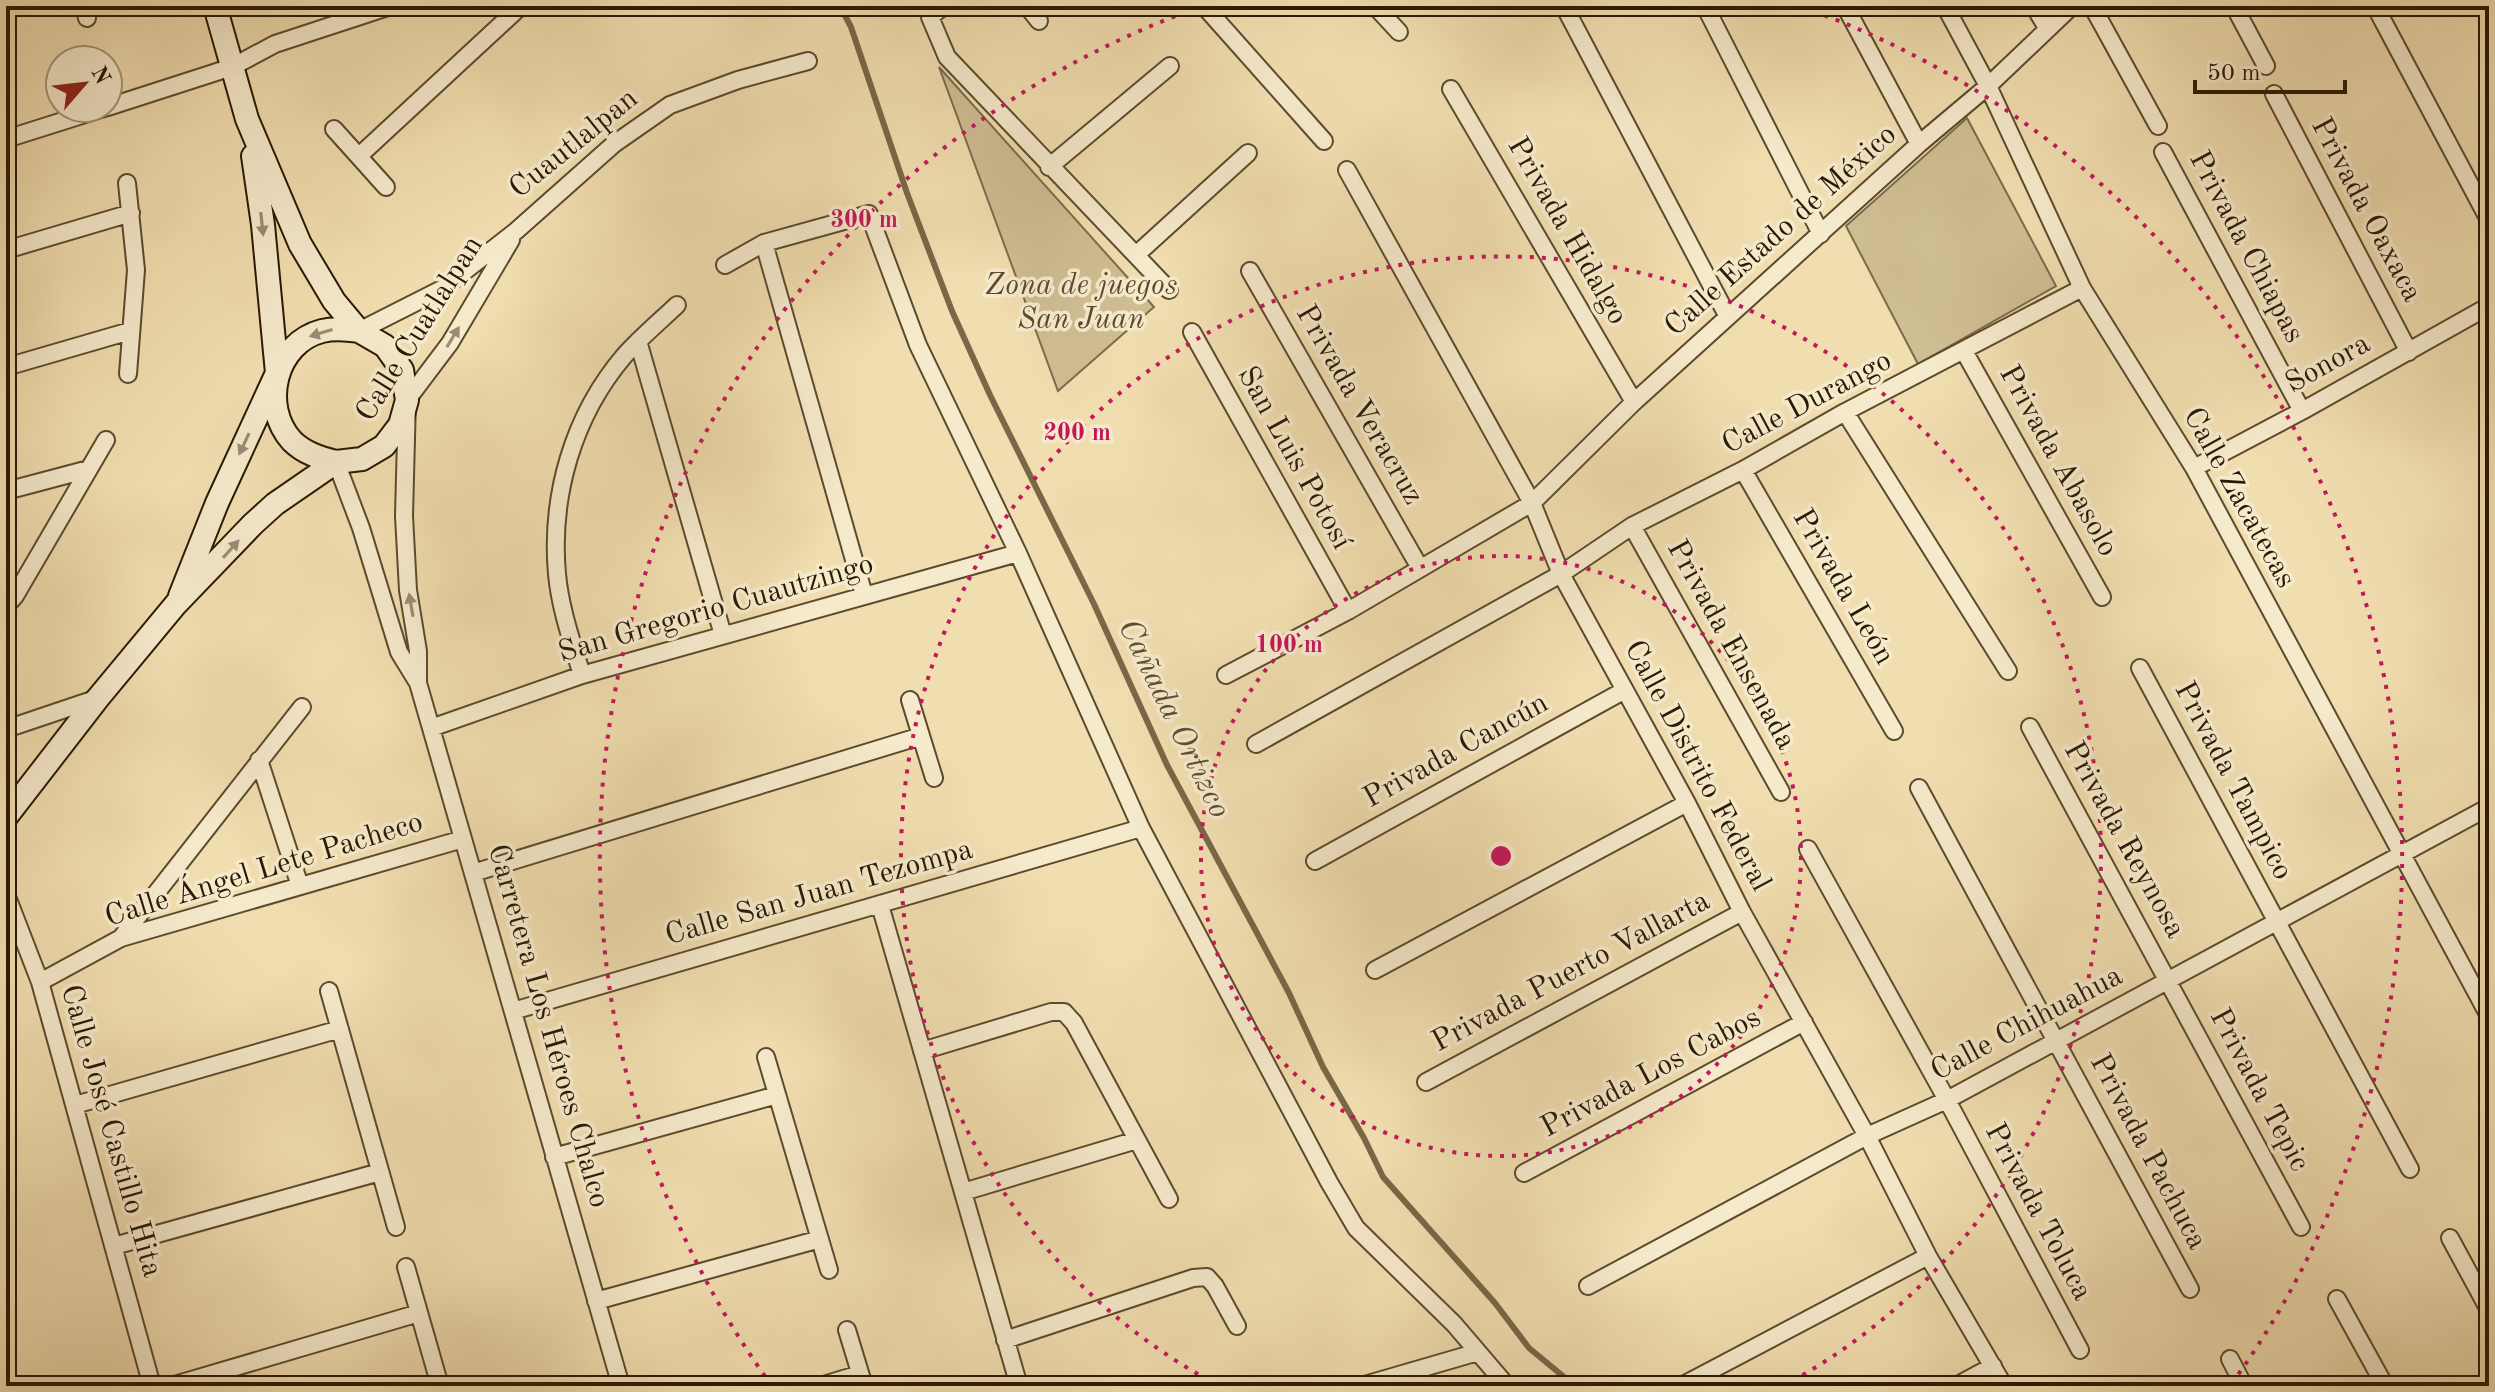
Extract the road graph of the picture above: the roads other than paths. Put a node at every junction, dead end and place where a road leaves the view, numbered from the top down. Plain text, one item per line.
1 (20, 6) edge
2 (215, 6) edge
3 (391, 6) edge
4 (521, 6) edge
5 (944, 6) edge
6 (1027, 6) edge
7 (1204, 6) edge
8 (1375, 6) edge
9 (1705, 6) edge
10 (1845, 6) edge
11 (1945, 6) edge
12 (2034, 6) edge
13 (2072, 6) edge
14 (2092, 6) edge
15 (2234, 6) edge
16 (2375, 6) edge
17 (1565, 8) dead end
18 (6, 10) edge
19 (1039, 21) dead end
20 (2047, 28) junction
21 (1399, 32) dead end
22 (808, 61) dead end
23 (1170, 66) dead end
24 (2266, 66) dead end
25 (232, 67) junction
26 (1988, 86) junction
27 (1451, 89) dead end
28 (2274, 94) dead end
29 (124, 101) edge
30 (247, 119) junction
31 (53, 124) edge
32 (2158, 126) dead end
33 (334, 129) dead end
34 (6, 139) edge
35 (1324, 141) dead end
36 (1919, 144) junction
37 (2163, 152) dead end
38 (1248, 153) dead end
39 (359, 156) junction
40 (1049, 167) junction
41 (1347, 170) dead end
42 (127, 183) dead end
43 (386, 187) dead end
44 (131, 213) junction
45 (2489, 220) edge
46 (516, 231) junction
47 (1821, 234) junction
48 (764, 243) junction
49 (6, 250) edge
50 (1136, 255) junction
51 (725, 265) dead end
52 (1250, 271) dead end
53 (2082, 288) junction
54 (1169, 290) dead end
55 (677, 305) dead end
56 (2489, 306) edge
57 (1728, 317) junction
58 (130, 331) junction
59 (359, 331) junction
60 (1192, 332) dead end
61 (638, 341) junction
62 (1964, 351) junction
63 (2409, 352) junction
64 (6, 367) edge
65 (277, 373) junction
66 (128, 374) dead end
67 (407, 400) junction
68 (1634, 402) junction
69 (2302, 411) junction
70 (1845, 412) junction
71 (106, 440) dead end
72 (336, 462) junction
73 (2194, 468) junction
74 (89, 469) junction
75 (1743, 470) junction
76 (6, 491) edge
77 (1532, 503) junction
78 (1632, 526) junction
79 (1018, 553) junction
80 (1420, 568) junction
81 (1561, 574) junction
82 (864, 595) junction
83 (2102, 597) dead end
84 (9, 601) edge
85 (176, 604) junction
86 (1348, 611) junction
87 (723, 635) junction
88 (2140, 668) dead end
89 (2008, 671) dead end
90 (582, 675) junction
91 (1226, 675) dead end
92 (418, 683) junction
93 (1625, 690) junction
94 (98, 698) junction
95 (910, 700) dead end
96 (302, 707) dead end
97 (2030, 727) dead end
98 (431, 728) junction
99 (6, 729) edge
100 (1894, 731) dead end
101 (921, 736) junction
102 (1256, 744) dead end
103 (259, 760) junction
104 (934, 778) dead end
105 (1919, 788) dead end
106 (1781, 792) dead end
107 (1687, 803) junction
108 (2489, 807) edge
109 (6, 817) edge
110 (1141, 828) junction
111 (463, 839) junction
112 (1808, 849) dead end
113 (2402, 854) junction
114 (1315, 861) dead end
115 (473, 873) junction
116 (300, 886) junction
117 (6, 894) edge
118 (880, 905) junction
119 (1742, 912) junction
120 (2277, 922) junction
121 (121, 938) junction
122 (1375, 970) dead end
123 (2168, 980) junction
124 (40, 982) junction
125 (329, 991) dead end
126 (513, 1011) junction
127 (2489, 1016) edge
128 (1804, 1022) junction
129 (340, 1029) junction
130 (2057, 1040) junction
131 (922, 1051) junction
132 (766, 1057) dead end
133 (1426, 1082) dead end
134 (777, 1095) junction
135 (1947, 1100) junction
136 (75, 1105) junction
137 (1867, 1136) junction
138 (1137, 1140) junction
139 (554, 1157) junction
140 (2410, 1169) dead end
141 (380, 1172) junction
142 (1524, 1173) dead end
143 (963, 1192) junction
144 (1169, 1199) dead end
145 (396, 1227) dead end
146 (2301, 1227) dead end
147 (2450, 1238) dead end
148 (820, 1239) junction
149 (114, 1246) junction
150 (1928, 1256) junction
151 (406, 1267) dead end
152 (829, 1270) dead end
153 (1588, 1286) dead end
154 (2190, 1289) dead end
155 (2337, 1299) dead end
156 (596, 1301) junction
157 (2489, 1310) edge
158 (419, 1313) junction
159 (1237, 1326) dead end
160 (847, 1330) dead end
161 (1005, 1340) junction
162 (2080, 1350) dead end
163 (1478, 1352) junction
164 (2230, 1359) dead end
165 (1993, 1366) junction
166 (862, 1380) edge
167 (1685, 1384) dead end
168 (152, 1386) edge
169 (171, 1386) edge
170 (440, 1386) edge
171 (621, 1386) edge
172 (820, 1386) edge
173 (1019, 1386) edge
174 (1361, 1386) edge
175 (1507, 1386) edge
176 (1956, 1386) edge
177 (2004, 1386) edge
178 (2244, 1386) edge
179 (2385, 1386) edge

1 - 18 street
2 - 25 street, Carretera Los Héroes Chalco
3 - 25 street
4 - 39 street
5 - 40 street
6 - 19 street
7 - 35 street
8 - 21 street
9 - 47 street
10 - 36 street
11 - 26 street, Calle Zacatecas
12 - 20 street
13 - 20 street, Calle Estado de México
14 - 32 street
15 - 24 street
16 - 45 street
17 - 57 street
20 - 26 street, Calle Estado de México
22 - 46 street, Cuautlalpan
23 - 40 street
25 - 29 street
25 - 30 street, Carretera Los Héroes Chalco
26 - 36 street, Calle Estado de México
26 - 53 street, Calle Zacatecas
27 - 68 street, Privada Hidalgo
28 - 63 street, Privada Oaxaca
30 - 59 street, Carretera Los Héroes Chalco
30 -> 65 street, Carretera Los Héroes Chalco
31 - 34 street
33 - 39 street
36 - 47 street, Calle Estado de México
37 - 69 street, Privada Chiapas
38 - 50 street
39 - 43 street
40 - 50 street
41 - 77 street, Calle Distrito Federal
42 - 44 street
44 - 49 street
44 - 58 street
46 - 59 street, Calle Cuatlalpan
67 -> 46 street, Calle Cuatlalpan
47 - 57 street, Calle Estado de México
48 - 51 street
48 - 79 street
48 - 82 street
50 - 54 street
52 - 80 street, Privada Veracruz
53 - 62 street, Calle Durango
53 - 73 street, Calle Zacatecas
55 - 61 street
56 - 63 street, Sonora
57 - 68 street, Calle Estado de México
58 - 64 street
58 - 66 street
59 -> 65 street, Calle Cuatlalpan
59 - 67 street, Carretera Los Héroes Chalco
60 - 86 street, San Luis Potosí
61 - 87 street
61 - 90 street
62 - 70 street, Calle Durango
62 - 83 street, Privada Abasolo
63 - 69 street, Sonora
65 - 72 street, Carretera Los Héroes Chalco
65 -> 85 street
67 - 72 street, Calle Cuatlalpan
92 -> 67 street, Carretera Los Héroes Chalco
68 - 77 street, Calle Estado de México
69 - 73 street, Sonora
70 - 75 street, Calle Durango
70 - 89 street
71 - 74 street
85 -> 72 street, Calle Cuatlalpan
72 - 92 street, Carretera Los Héroes Chalco
73 - 113 street, Calle Zacatecas
74 - 76 street
74 - 84 street
75 - 78 street, Calle Durango
75 - 100 street, Privada León
77 - 80 street, Calle Estado de México
77 - 81 street, Calle Distrito Federal
78 - 81 street, Calle Durango
78 - 106 street, Privada Ensenada
79 - 82 street, San Gregorio Cuautzingo
79 - 110 street
80 - 86 street, Calle Estado de México
81 - 93 street, Calle Distrito Federal
81 - 102 street, Calle Durango
82 - 87 street, San Gregorio Cuautzingo
85 - 94 street
86 - 91 street, Calle Estado de México
87 - 90 street, San Gregorio Cuautzingo
88 - 120 street, Privada Tampico
90 - 98 street, San Gregorio Cuautzingo
92 - 98 street, Carretera Los Héroes Chalco
93 - 107 street, Calle Distrito Federal
93 - 114 street, Privada Cancún
94 - 99 street
94 - 109 street
95 - 101 street
96 - 103 street
97 - 123 street, Privada Reynosa
98 - 111 street, Carretera Los Héroes Chalco
101 - 104 street
101 - 115 street
103 - 116 street
103 - 121 street
105 - 130 street, Privada Pachuca
107 - 119 street, Calle Distrito Federal
107 - 122 street
108 - 113 street, Calle Chihuahua
110 - 118 street, Calle San Juan Tezompa
110 - 163 street
111 - 115 street, Carretera Los Héroes Chalco
111 - 116 street, Calle Ángel Lete Pacheco
112 - 135 street, Privada Toluca
113 - 120 street, Calle Chihuahua
113 - 127 street, Calle Zacatecas
115 - 126 street, Carretera Los Héroes Chalco
116 - 121 street, Calle Ángel Lete Pacheco
117 - 124 street, Calle José Castillo Hita
118 - 126 street, Calle San Juan Tezompa
118 - 131 street
119 - 128 street, Calle Distrito Federal
119 - 133 street, Privada Puerto Vallarta
120 - 123 street, Calle Chihuahua
120 - 140 street, Privada Tampico
121 - 124 street, Calle Ángel Lete Pacheco
123 - 130 street, Calle Chihuahua
123 - 146 street, Privada Tepic
124 - 136 street, Calle José Castillo Hita
125 - 129 street
126 - 139 street, Carretera Los Héroes Chalco
128 - 137 street, Calle Distrito Federal
128 - 142 street, Privada Los Cabos
129 - 136 street
129 - 141 street
130 - 135 street, Calle Chihuahua
130 - 154 street, Privada Pachuca
131 - 138 street
131 - 143 street
132 - 134 street
134 - 139 street
134 - 148 street
135 - 137 street, Calle Chihuahua
135 - 162 street, Privada Toluca
136 - 149 street, Calle José Castillo Hita
137 - 150 street, Calle Distrito Federal
137 - 153 street, Calle Chihuahua
138 - 143 street
138 - 144 street
139 - 156 street, Carretera Los Héroes Chalco
141 - 145 street
141 - 149 street
143 - 161 street
147 - 157 street
148 - 152 street
148 - 156 street
149 - 168 street, Calle José Castillo Hita
150 - 165 street, Calle Distrito Federal
150 - 167 street
151 - 158 street
155 - 179 street
156 - 171 street, Carretera Los Héroes Chalco
158 - 169 street
158 - 170 street
159 - 161 street
160 - 166 street
161 - 173 street
163 - 174 street
163 - 175 street
164 - 178 street
165 - 176 street
165 - 177 street, Calle Distrito Federal
166 - 172 street

